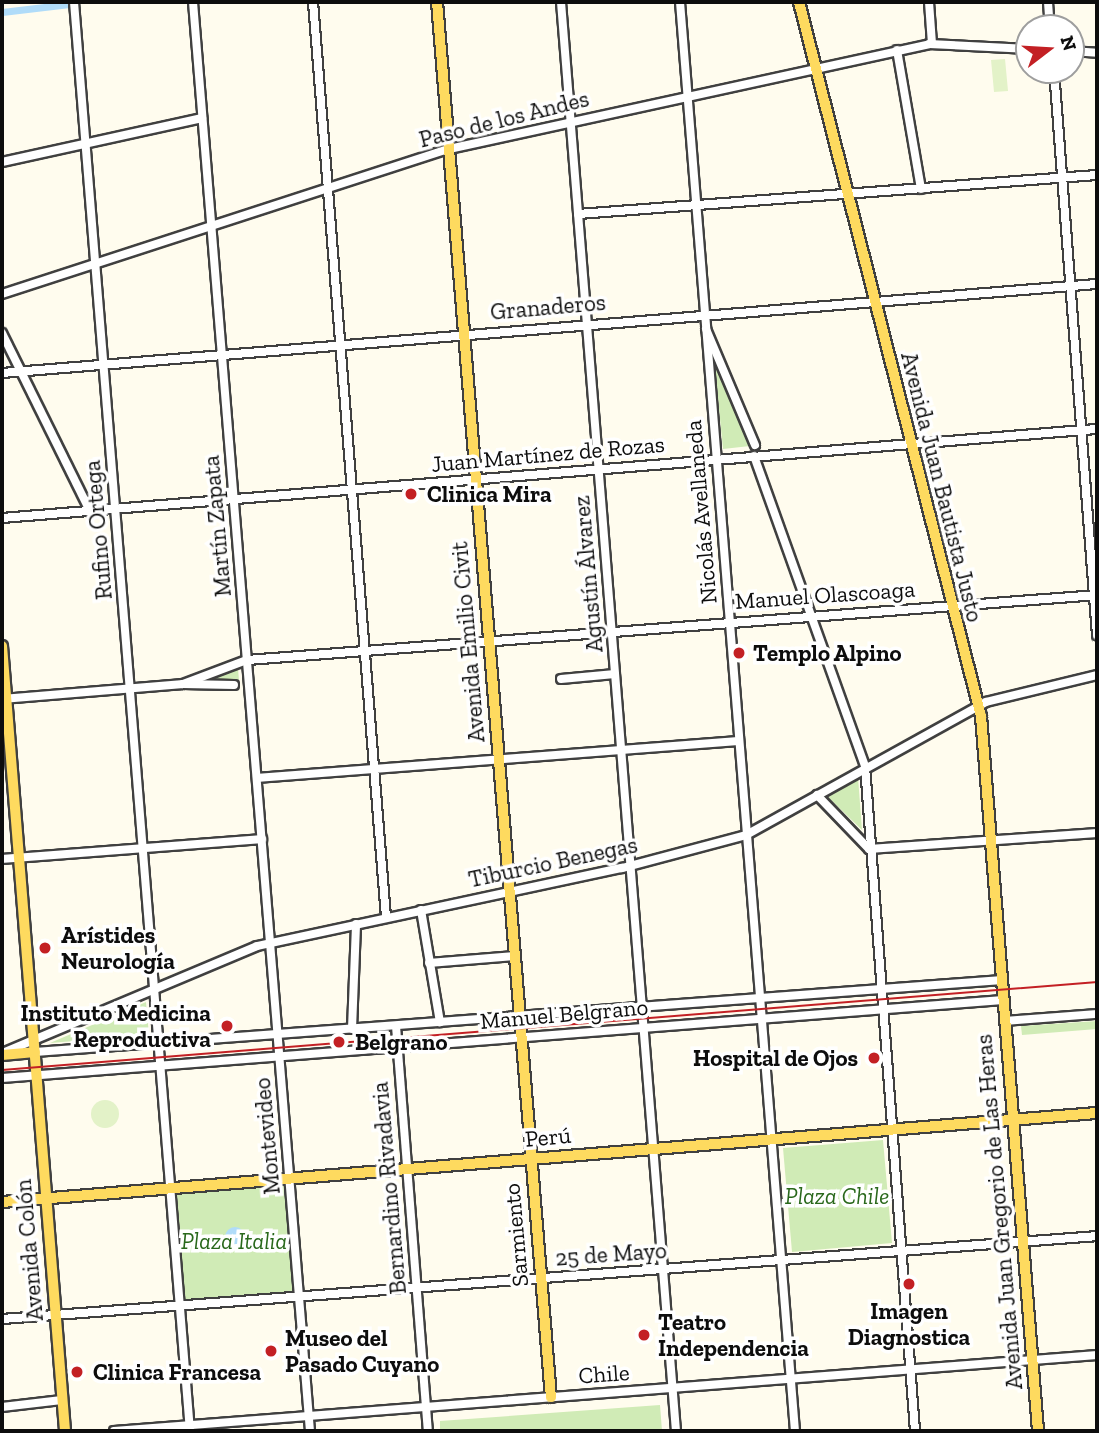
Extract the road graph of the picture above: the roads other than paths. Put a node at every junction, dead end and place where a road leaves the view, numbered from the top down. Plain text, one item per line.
1 (74, 2) edge
2 (193, 2) edge
3 (313, 2) edge
4 (438, 2) edge
5 (561, 2) edge
6 (680, 2) edge
7 (799, 2) edge
8 (929, 2) edge
9 (932, 44) junction
10 (1015, 48) edge
11 (897, 50) junction
12 (815, 66) junction
13 (1055, 84) edge
14 (687, 94) junction
15 (202, 118) junction
16 (570, 123) junction
17 (86, 144) junction
18 (449, 149) junction
19 (2, 162) edge
20 (1097, 175) edge
21 (1062, 178) junction
22 (329, 188) junction
23 (921, 189) junction
24 (847, 194) junction
25 (696, 206) junction
26 (578, 214) junction
27 (211, 226) junction
28 (96, 264) junction
29 (1097, 284) edge
30 (1070, 286) junction
31 (2, 293) edge
32 (874, 301) junction
33 (704, 313) junction
34 (587, 322) junction
35 (2, 333) edge
36 (464, 334) junction
37 (340, 343) junction
38 (711, 345) junction
39 (222, 353) junction
40 (104, 365) junction
41 (21, 372) junction
42 (2, 373) edge
43 (1097, 429) edge
44 (1082, 430) junction
45 (909, 443) junction
46 (755, 445) dead end
47 (754, 456) junction
48 (716, 459) junction
49 (598, 469) junction
50 (476, 479) junction
51 (352, 489) junction
52 (234, 499) junction
53 (116, 509) junction
54 (90, 512) junction
55 (2, 518) edge
56 (1096, 595) edge
57 (950, 605) junction
58 (811, 613) junction
59 (729, 622) junction
60 (612, 632) junction
61 (1097, 635) edge
62 (489, 643) junction
63 (2, 646) edge
64 (365, 652) junction
65 (247, 660) junction
66 (615, 674) junction
67 (1097, 675) edge
68 (561, 679) dead end
69 (183, 684) junction
70 (234, 685) dead end
71 (131, 688) junction
72 (4, 698) edge
73 (978, 706) junction
74 (738, 741) junction
75 (621, 750) junction
76 (499, 760) junction
77 (865, 766) junction
78 (374, 769) junction
79 (257, 778) junction
80 (817, 794) junction
81 (1097, 832) edge
82 (746, 835) junction
83 (262, 839) junction
84 (991, 841) junction
85 (145, 847) junction
86 (871, 849) junction
87 (19, 858) junction
88 (2, 859) edge
89 (631, 866) junction
90 (509, 891) junction
91 (421, 910) junction
92 (386, 917) junction
93 (355, 924) junction
94 (271, 942) junction
95 (515, 956) junction
96 (429, 963) junction
97 (155, 986) junction
98 (879, 989) junction
99 (1002, 990) junction
100 (760, 998) junction
101 (642, 1007) junction
102 (881, 1009) junction
103 (1097, 1014) edge
104 (762, 1019) junction
105 (1005, 1021) junction
106 (440, 1023) junction
107 (396, 1026) junction
108 (521, 1027) junction
109 (644, 1028) junction
110 (352, 1029) junction
111 (278, 1035) junction
112 (33, 1039) junction
113 (159, 1043) junction
114 (279, 1047) joint
115 (397, 1048) junction
116 (35, 1052) junction
117 (2, 1054) edge
118 (280, 1058) junction
119 (161, 1067) junction
120 (36, 1070) junction
121 (2, 1078) edge
122 (1097, 1113) edge
123 (1013, 1122) junction
124 (891, 1131) junction
125 (772, 1141) junction
126 (653, 1150) junction
127 (531, 1159) junction
128 (407, 1170) junction
129 (290, 1179) junction
130 (170, 1188) junction
131 (46, 1198) junction
132 (2, 1202) edge
133 (1097, 1236) edge
134 (1023, 1242) junction
135 (901, 1252) junction
136 (781, 1261) junction
137 (663, 1269) junction
138 (541, 1279) junction
139 (417, 1288) junction
140 (299, 1297) junction
141 (180, 1306) junction
142 (55, 1315) junction
143 (2, 1319) edge
144 (1097, 1355) edge
145 (1032, 1360) junction
146 (910, 1369) junction
147 (790, 1379) junction
148 (673, 1388) junction
149 (551, 1397) junction
150 (62, 1400) junction
151 (2, 1407) edge
152 (426, 1407) junction
153 (309, 1416) junction
154 (190, 1428) edge
155 (65, 1431) edge
156 (114, 1431) edge
157 (310, 1431) edge
158 (428, 1431) edge
159 (676, 1431) edge
160 (795, 1431) edge
161 (915, 1431) edge
162 (1038, 1431) edge

1 - 17 street, Rufino Ortega
2 - 15 street, Martín Zapata
3 - 22 street
4 - 18 main road, Avenida Emilio Civit
5 - 16 street, Agustín Álvarez
6 - 14 street, Nicolás Avellaneda
7 - 12 main road, Avenida Juan Bautista Justo
8 - 9 street
9 - 10 street, Paso de los Andes
9 - 11 street, Paso de los Andes
11 - 12 street, Paso de los Andes
11 - 23 street
12 - 14 street, Paso de los Andes
12 - 24 main road, Avenida Juan Bautista Justo
13 - 21 street
14 - 16 street, Paso de los Andes
14 - 25 street, Nicolás Avellaneda
15 - 17 street
15 - 27 street, Martín Zapata
16 - 18 street, Paso de los Andes
16 - 26 street, Agustín Álvarez
17 - 19 street
17 - 28 street, Rufino Ortega
18 - 22 street, Paso de los Andes
18 - 36 main road, Avenida Emilio Civit
20 - 21 street
21 - 23 street
21 - 30 street
22 - 27 street, Paso de los Andes
22 - 37 street
23 - 24 street
24 - 25 street
24 - 32 main road, Avenida Juan Bautista Justo
25 - 26 street
25 - 33 street, Nicolás Avellaneda
26 - 34 street, Agustín Álvarez
27 - 28 street, Paso de los Andes
27 - 39 street, Martín Zapata
28 - 31 street, Paso de los Andes
28 - 40 street, Rufino Ortega
29 - 30 street, Granaderos
30 - 32 street, Granaderos
30 - 44 street
32 - 33 street, Granaderos
32 - 45 main road, Avenida Juan Bautista Justo
33 - 34 street, Granaderos
33 - 38 street, Nicolás Avellaneda
34 - 36 street, Granaderos
34 - 49 street, Agustín Álvarez
35 - 41 street
36 - 37 street, Granaderos
36 - 50 main road, Avenida Emilio Civit
37 - 39 street, Granaderos
37 - 51 street
38 - 46 street
38 - 48 street, Nicolás Avellaneda
39 - 40 street, Granaderos
39 - 52 street, Martín Zapata
40 - 41 street, Granaderos
40 - 53 street, Rufino Ortega
41 - 42 street, Granaderos
41 - 54 street
43 - 44 street, Juan Martínez de Rozas
44 - 45 street, Juan Martínez de Rozas
44 - 56 street
45 - 47 street, Juan Martínez de Rozas
45 - 57 main road, Avenida Juan Bautista Justo
47 - 48 street, Juan Martínez de Rozas
47 - 58 street
48 - 49 street, Juan Martínez de Rozas
48 - 59 street, Nicolás Avellaneda
49 - 50 street, Juan Martínez de Rozas
49 - 60 street, Agustín Álvarez
50 - 51 street, Juan Martínez de Rozas
50 - 62 main road, Avenida Emilio Civit
51 - 52 street, Juan Martínez de Rozas
51 - 64 street
52 - 53 street, Juan Martínez de Rozas
52 - 65 street, Martín Zapata
53 - 54 street, Juan Martínez de Rozas
53 - 71 street, Rufino Ortega
54 - 55 street, Juan Martínez de Rozas
56 - 57 street, Manuel Olascoaga
56 - 61 street
57 - 58 street, Manuel Olascoaga
57 - 73 main road, Avenida Juan Bautista Justo
58 - 59 street, Manuel Olascoaga
58 - 77 street
59 - 60 street, Manuel Olascoaga
59 - 74 street, Nicolás Avellaneda
60 - 62 street, Manuel Olascoaga
60 - 66 street, Agustín Álvarez
62 - 64 street, Manuel Olascoaga
62 - 76 main road, Avenida Emilio Civit
63 - 72 main road, Avenida Colón
64 - 65 street, Manuel Olascoaga
64 - 78 street
65 - 69 street, Manuel Olascoaga
65 - 79 street, Martín Zapata
66 - 68 street
66 - 75 street, Agustín Álvarez
67 - 73 street, Tiburcio Benegas
69 - 70 street, Manuel Olascoaga
69 - 71 street, Manuel Olascoaga
71 - 72 street, Manuel Olascoaga
71 - 85 street, Rufino Ortega
72 - 87 main road, Avenida Colón
73 - 77 street, Tiburcio Benegas
73 - 84 main road, Avenida Juan Bautista Justo
74 - 75 street
74 - 82 street, Nicolás Avellaneda
75 - 76 street
75 - 89 street, Agustín Álvarez
76 - 78 street
76 - 90 main road, Avenida Emilio Civit
77 - 80 street, Tiburcio Benegas
77 - 86 street
78 - 79 street
78 - 92 street
79 - 83 street, Martín Zapata
80 - 82 street, Tiburcio Benegas
80 - 86 street
81 - 84 street
82 - 89 street, Tiburcio Benegas
82 - 100 street, Nicolás Avellaneda
83 - 85 street
83 - 94 street, Martín Zapata
84 - 86 street
84 - 99 main road, Avenida Juan Bautista Justo
85 - 87 street
85 - 97 street, Rufino Ortega
86 - 98 street
87 - 88 street
87 - 112 main road, Avenida Colón
89 - 90 street, Tiburcio Benegas
89 - 101 street, Agustín Álvarez
90 - 91 street, Tiburcio Benegas
90 - 95 main road, Avenida Emilio Civit
91 - 92 street, Tiburcio Benegas
91 - 96 street
92 - 93 street, Tiburcio Benegas
93 - 94 street, Tiburcio Benegas
93 - 110 street
94 - 97 street, Tiburcio Benegas
94 - 111 street, Martín Zapata
95 - 96 street
95 - 108 main road, Avenida Emilio Civit
96 - 106 street
97 - 112 street, Tiburcio Benegas
97 - 113 street, Rufino Ortega
98 - 99 street, Manuel Belgrano
98 - 100 street, Manuel Belgrano
98 - 102 street
99 - 102 street, Manuel Belgrano
99 - 105 main road, Avenida Juan Gregorio de Las Heras
100 - 101 street, Manuel Belgrano
100 - 104 street, Nicolás Avellaneda
101 - 108 street, Manuel Belgrano
101 - 109 street, Agustín Álvarez
102 - 104 street, Manuel Belgrano
102 - 124 street
103 - 105 street
104 - 109 street, Manuel Belgrano
104 - 125 street, Nicolás Avellaneda
105 - 123 main road, Avenida Juan Gregorio de Las Heras
106 - 107 street, Manuel Belgrano
106 - 108 street, Manuel Belgrano
107 - 110 street, Manuel Belgrano
107 - 115 street, Bernardino Rivadavia
108 - 109 street, Manuel Belgrano
108 - 115 street, Manuel Belgrano
108 - 127 main road, Sarmiento
109 - 126 street, Agustín Álvarez
110 - 111 street, Manuel Belgrano
111 - 113 street, Manuel Belgrano
111 - 114 street, Martín Zapata
112 - 116 main road, Avenida Colón
112 - 117 street, Tiburcio Benegas
113 - 116 street, Manuel Belgrano
113 - 119 street, Rufino Ortega
114 - 118 street, Montevideo
115 - 118 street, Manuel Belgrano
115 - 128 street, Bernardino Rivadavia
116 - 117 main road, Manuel Belgrano
116 - 120 main road, Avenida Colón
118 - 119 street, Manuel Belgrano
118 - 129 street, Montevideo
119 - 120 street, Manuel Belgrano
119 - 130 street, Rufino Ortega
120 - 121 street, Manuel Belgrano
120 - 131 main road, Avenida Colón
122 - 123 main road, Perú
123 - 124 main road, Perú
123 - 134 main road, Avenida Juan Gregorio de Las Heras
124 - 125 main road, Perú
124 - 135 street
125 - 126 main road, Perú
125 - 136 street, Nicolás Avellaneda
126 - 127 main road, Perú
126 - 137 street, Agustín Álvarez
127 - 128 main road, Perú
127 - 138 main road, Sarmiento
128 - 129 main road, Perú
128 - 139 street, Bernardino Rivadavia
129 - 130 main road, Perú
129 - 140 street, Montevideo
130 - 131 main road, Perú
130 - 141 street, Rufino Ortega
131 - 132 main road, Perú
131 - 142 main road, Avenida Colón
133 - 134 street, 25 de Mayo
134 - 135 street, 25 de Mayo
134 - 145 main road, Avenida Juan Gregorio de Las Heras
135 - 136 street, 25 de Mayo
135 - 146 street
136 - 137 street, 25 de Mayo
136 - 147 street, Nicolás Avellaneda
137 - 138 street, 25 de Mayo
137 - 148 street, Agustín Álvarez
138 - 139 street, 25 de Mayo
138 - 149 main road, Sarmiento
139 - 140 street, 25 de Mayo
139 - 152 street, Bernardino Rivadavia
140 - 141 street, 25 de Mayo
140 - 153 street, Montevideo
141 - 142 street, 25 de Mayo
141 - 154 street, Rufino Ortega
142 - 143 street, 25 de Mayo
142 - 150 main road, Avenida Colón
144 - 145 street, Chile
145 - 146 street, Chile
145 - 162 main road, Avenida Juan Gregorio de Las Heras
146 - 147 street, Chile
146 - 161 street
147 - 148 street, Chile
147 - 160 street, Nicolás Avellaneda
148 - 149 street, Chile
148 - 159 street, Agustín Álvarez
149 - 152 street, Chile
150 - 151 street
150 - 155 main road, Avenida Colón
152 - 153 street, Chile
152 - 158 street, Bernardino Rivadavia
153 - 154 street, Chile
153 - 157 street, Montevideo
154 - 156 street, Chile

